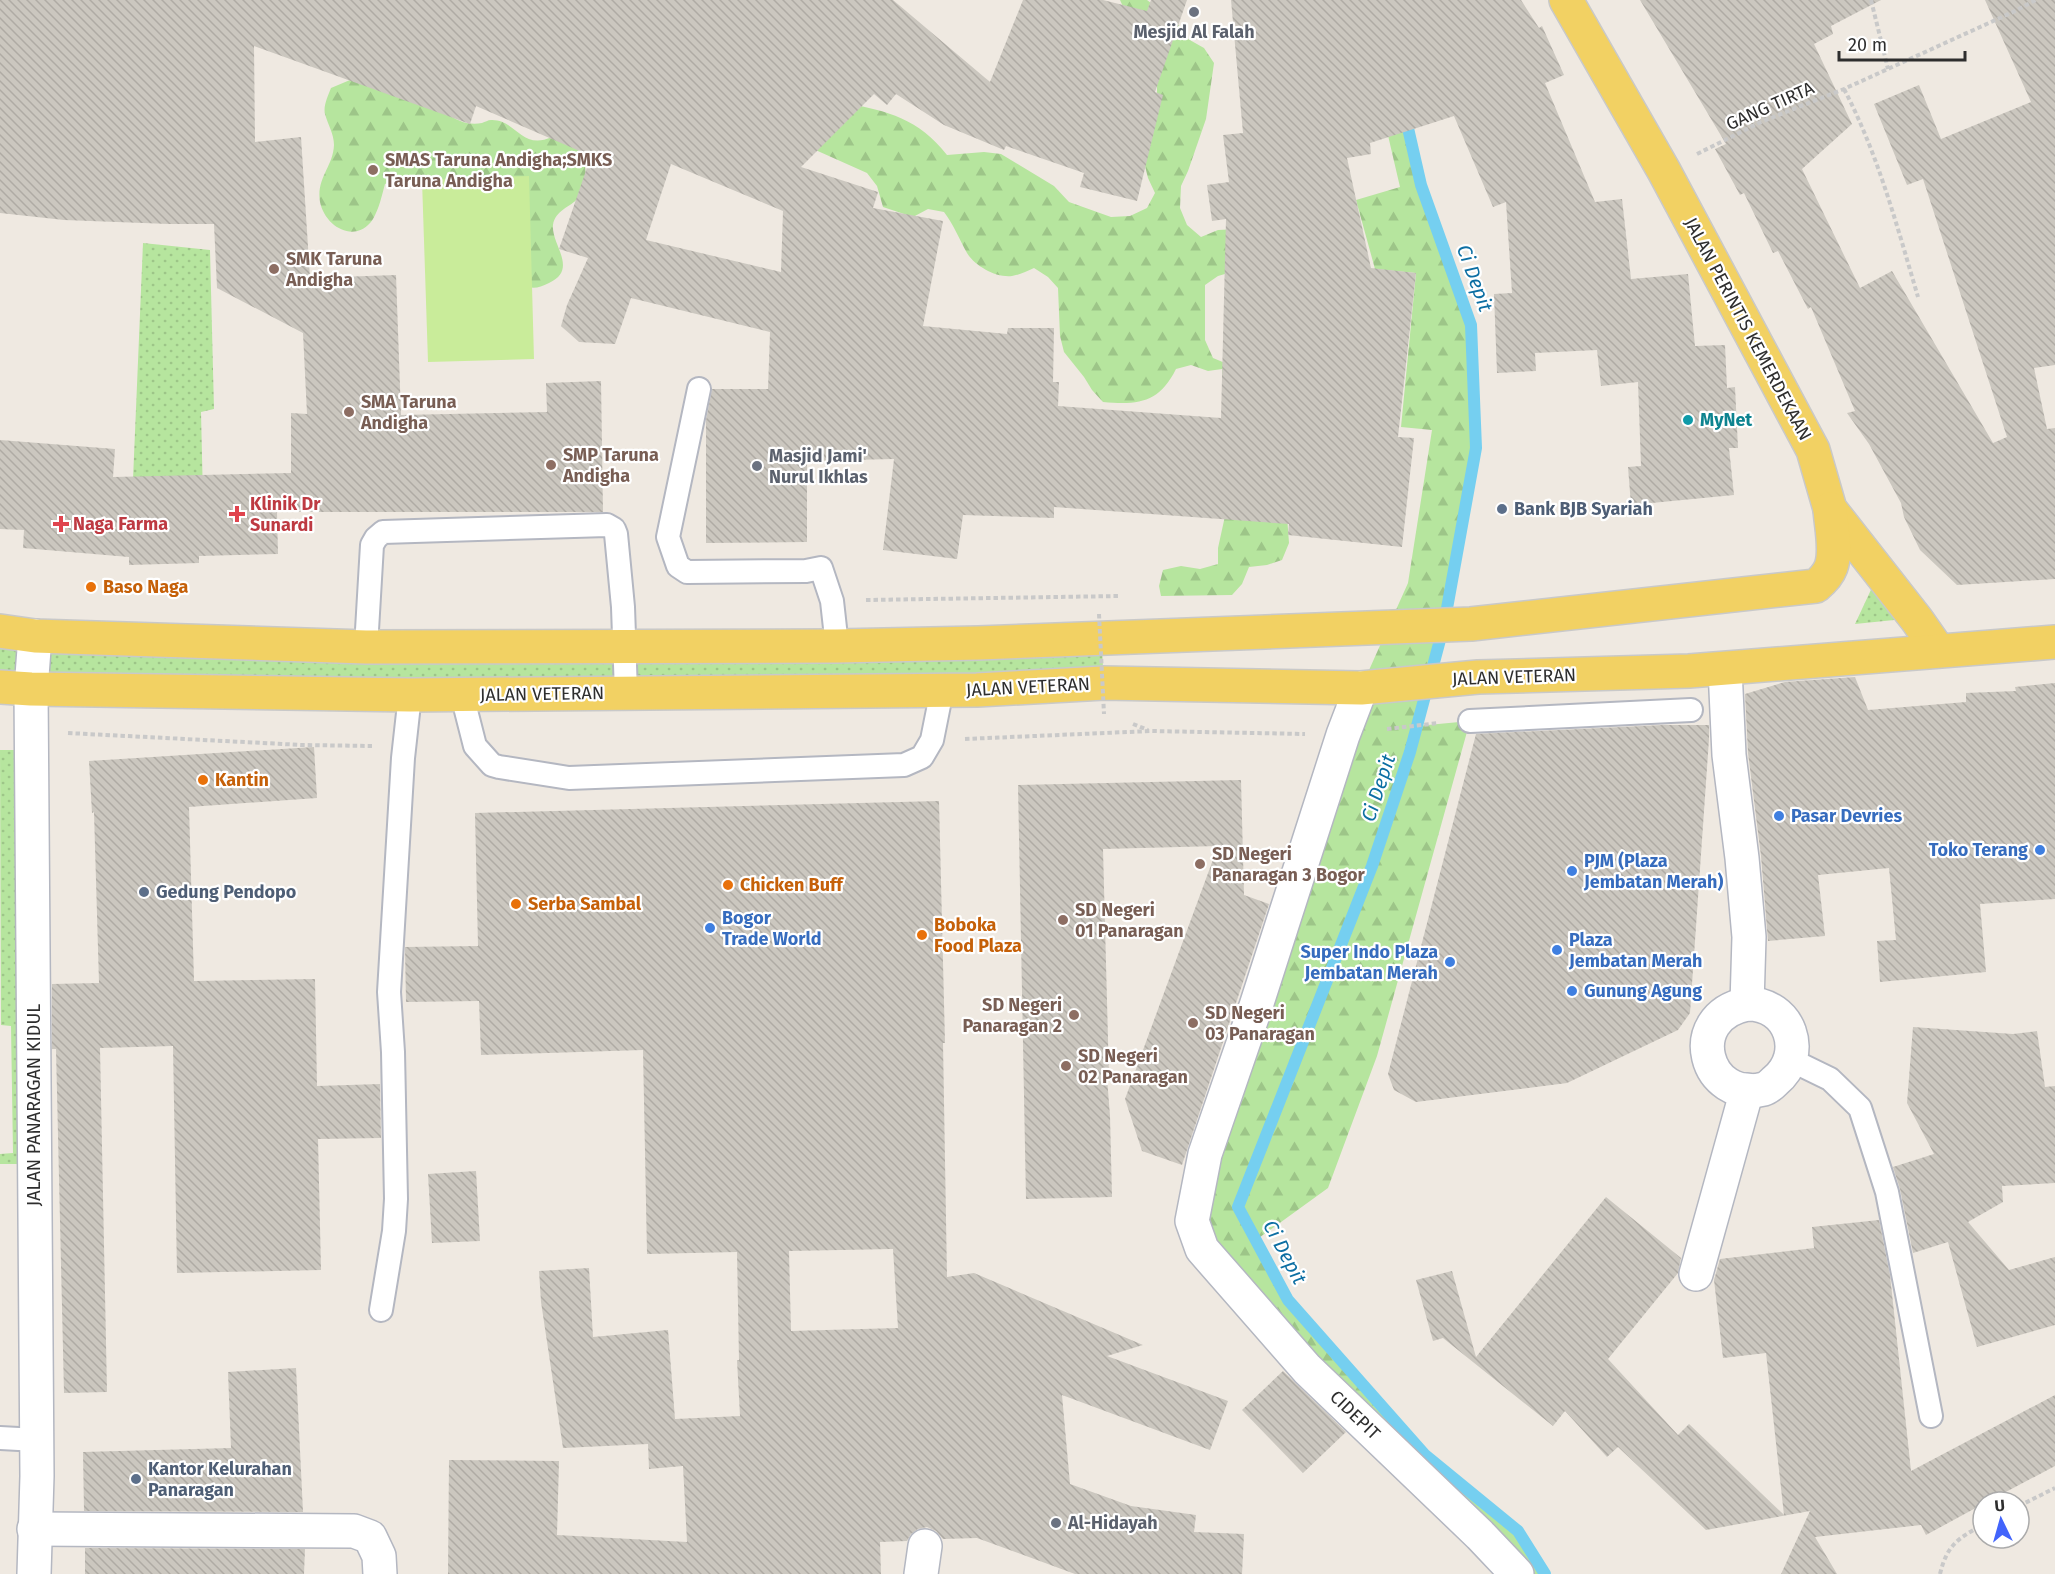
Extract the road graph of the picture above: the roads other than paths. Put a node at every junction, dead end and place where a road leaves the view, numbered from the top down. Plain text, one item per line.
1 (1566, 0) edge
2 (699, 389) dead end
3 (1830, 509) junction
4 (0, 631) edge
5 (35, 636) junction
6 (2055, 642) edge
7 (837, 646) junction
8 (366, 647) junction
9 (625, 647) junction
10 (1938, 650) junction
11 (1725, 669) junction
12 (15, 688) edge
13 (1361, 688) junction
14 (942, 690) junction
15 (626, 693) junction
16 (462, 694) junction
17 (410, 695) junction
18 (1691, 710) dead end
19 (1470, 721) dead end
20 (1747, 1004) junction
21 (1791, 1060) junction
22 (1748, 1090) junction
23 (1696, 1274) dead end
24 (381, 1310) dead end
25 (1931, 1416) dead end
26 (0, 1438) edge
27 (37, 1440) junction
28 (34, 1529) junction
29 (34, 1574) edge
30 (380, 1574) edge
31 (1517, 1574) edge

1 - 3 main road, JALAN PERINTIS KEMERDEKAAN
2 - 7 lane
3 - 7 main road
3 - 10 main road, JALAN PERINTIS KEMERDEKAAN
4 - 5 main road
5 - 8 main road
5 - 12 street, JALAN PANARAGAN KIDUL
6 - 10 main road, JALAN VETERAN
7 - 9 main road
8 - 9 main road
8 - 9 lane
9 - 15 lane
10 - 11 main road, JALAN VETERAN
11 - 13 main road, JALAN VETERAN
11 - 20 street
12 - 17 main road, JALAN VETERAN
12 - 27 street, JALAN PANARAGAN KIDUL
13 - 14 main road, JALAN VETERAN
13 - 31 street, CIDEPIT
14 - 15 main road, JALAN VETERAN
14 - 16 lane
15 - 16 main road, JALAN VETERAN
16 - 17 main road, JALAN VETERAN
17 - 24 lane
18 - 19 lane
20 - 21 street
20 - 22 street
21 - 22 street
21 - 25 lane
22 - 23 street
26 - 27 lane
27 - 28 street, JALAN PANARAGAN KIDUL
28 - 29 street, JALAN PANARAGAN KIDUL
28 - 30 street

